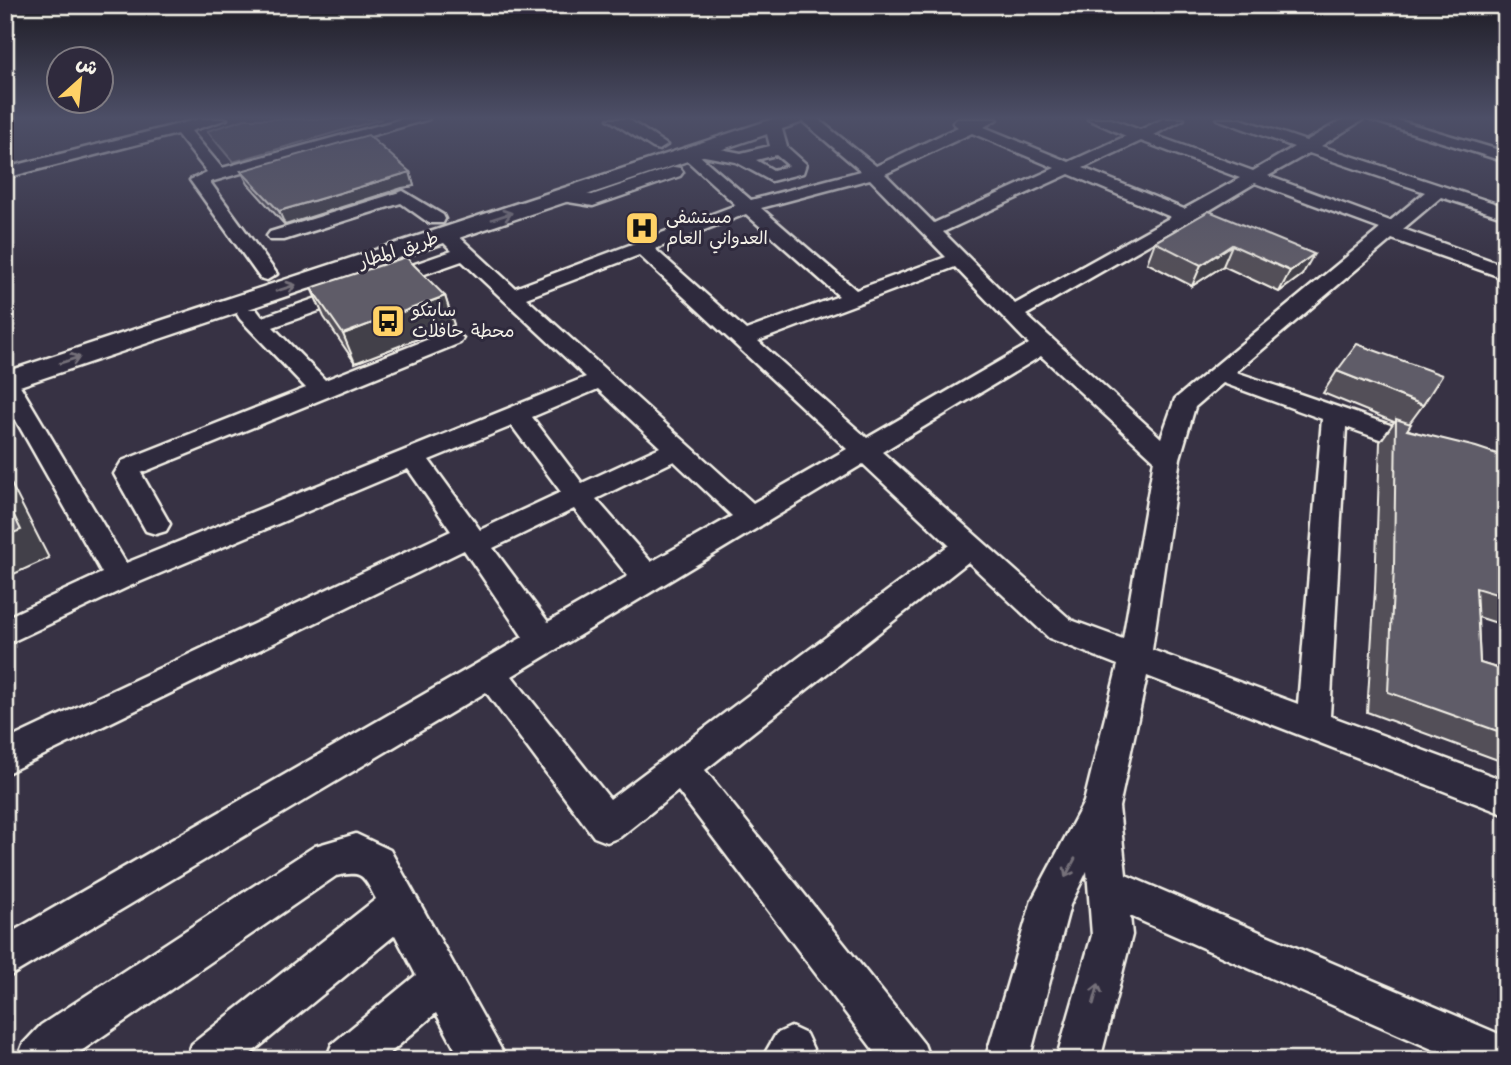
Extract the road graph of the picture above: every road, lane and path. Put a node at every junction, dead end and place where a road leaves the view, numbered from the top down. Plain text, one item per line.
1 (22, 169) edge
2 (213, 169) edge
3 (241, 169) edge
4 (596, 169) edge
5 (654, 169) edge
6 (700, 169) edge
7 (759, 169) edge
8 (797, 169) edge
9 (869, 169) edge
10 (881, 169) edge
11 (1067, 169) edge
12 (1071, 169) edge
13 (1231, 169) edge
14 (1269, 169) edge
15 (1374, 169) edge
16 (5, 173) edge
17 (874, 173) junction
18 (218, 175) junction
19 (1254, 177) junction
20 (1438, 190) junction
21 (748, 206) junction
22 (1503, 209) edge
23 (1186, 216) junction
24 (441, 227) junction
25 (1391, 229) junction
26 (931, 231) junction
27 (277, 236) dead end
28 (1247, 242) edge
29 (642, 247) junction
30 (465, 253) junction
31 (959, 259) junction
32 (1309, 268) edge
33 (1506, 273) edge
34 (267, 274) junction
35 (1334, 278) junction
36 (512, 296) junction
37 (853, 298) junction
38 (239, 304) junction
39 (1013, 314) junction
40 (258, 325) junction
41 (452, 338) dead end
42 (743, 339) junction
43 (1043, 345) junction
44 (6, 374) edge
45 (1220, 374) junction
46 (602, 379) junction
47 (321, 390) junction
48 (516, 414) junction
49 (1335, 414) junction
50 (14, 415) edge
51 (678, 449) junction
52 (864, 450) junction
53 (1440, 451) edge
54 (413, 457) junction
55 (1167, 458) junction
56 (578, 496) junction
57 (751, 517) junction
58 (156, 524) dead end
59 (472, 540) junction
60 (968, 545) junction
61 (120, 578) junction
62 (647, 578) junction
63 (5, 632) edge
64 (542, 639) junction
65 (1135, 660) junction
66 (489, 671) junction
67 (1313, 724) junction
68 (5, 758) edge
69 (681, 767) junction
70 (1506, 799) edge
71 (1101, 807) junction
72 (1108, 887) junction
73 (400, 905) junction
74 (5, 959) edge
75 (441, 981) junction
76 (1506, 1059) edge
77 (38, 1060) edge
78 (208, 1060) edge
79 (348, 1060) edge
80 (485, 1060) edge
81 (908, 1060) edge
82 (1007, 1060) edge
83 (1078, 1060) edge

1 - 16 street
2 - 18 street
3 - 18 street
4 - 24 main road, طريق المطار
24 -> 5 main road, طريق المطار
6 - 21 street
7 - 8 street
9 - 17 street
10 - 17 street
11 - 26 street
12 - 23 street
13 - 19 street
14 - 19 street
15 - 20 street
17 - 21 street
17 - 26 street
18 - 34 street
19 - 23 street
19 - 25 street
20 - 22 street
20 - 25 street
21 - 29 street
21 - 37 street
23 - 28 street
23 - 39 street
24 - 27 street
24 - 30 street
24 - 34 main road, طريق المطار
38 -> 24 main road, طريق المطار
25 - 33 street
25 - 35 street
26 - 31 street
29 - 36 street
29 - 42 street
30 - 36 street
30 - 40 street
31 - 37 street
31 - 39 street
32 - 35 street
34 - 44 main road, طريق المطار
35 - 45 street
36 - 46 street
37 - 42 street
38 - 40 street
44 -> 38 main road, طريق المطار
39 - 43 street
40 - 47 street
41 - 47 street
42 - 52 street
43 - 52 street
43 - 55 street
44 - 50 street
45 - 49 street
45 - 55 street
46 - 48 street
46 - 51 street
47 - 58 street
48 - 54 street
48 - 56 street
49 - 53 street
49 - 67 street
50 - 61 street
51 - 56 street
51 - 57 street
52 - 57 street
52 - 60 street
54 - 59 street
54 - 61 street
55 - 65 street
56 - 59 street
56 - 62 street
57 - 62 street
59 - 64 street
59 - 68 street
60 - 65 street
60 - 69 street
61 - 63 street
62 - 64 street
64 - 66 street
65 - 67 street
65 - 71 street
66 - 69 street
66 - 74 street
67 - 70 street
69 - 81 street
71 - 72 street
71 -> 82 street
72 - 76 street
83 -> 72 street
73 - 75 street
73 - 77 street
73 - 78 street
75 - 79 street
75 - 80 street

